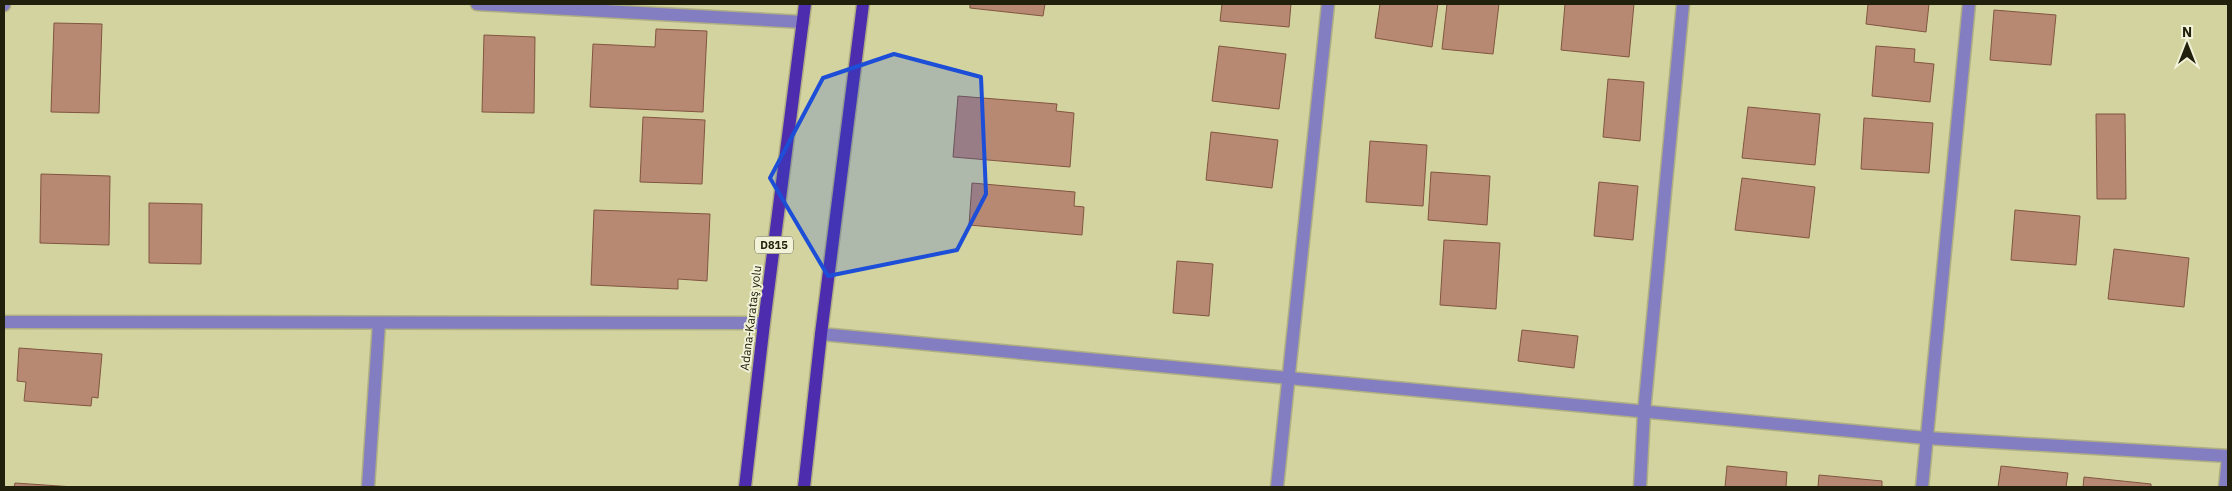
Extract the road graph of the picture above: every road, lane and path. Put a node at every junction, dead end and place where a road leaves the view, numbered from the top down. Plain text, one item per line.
1 (477, 4) edge
2 (805, 4) edge
3 (863, 4) edge
4 (1328, 4) edge
5 (1683, 4) edge
6 (1969, 4) edge
7 (803, 22) junction
8 (4, 322) edge
9 (379, 323) junction
10 (764, 323) junction
11 (820, 334) junction
12 (1289, 379) junction
13 (1644, 412) junction
14 (1926, 438) junction
15 (2228, 457) edge
16 (368, 487) edge
17 (745, 487) edge
18 (804, 487) edge
19 (1277, 487) edge
20 (1640, 487) edge
21 (1922, 487) edge
22 (2225, 487) edge

1 - 7 street
2 - 7 main road, Adana-Karataş yolu / D815
3 - 11 main road
4 - 12 street
5 - 13 street
6 - 14 street
7 - 10 main road, Adana-Karataş yolu / D815
8 - 9 street
9 - 10 street
9 - 16 street
10 - 17 main road, Adana-Karataş yolu / D815
11 - 12 street
11 - 18 main road
12 - 13 street
12 - 19 street
13 - 14 street
13 - 20 street
14 - 15 street
14 - 21 street
15 - 22 street

